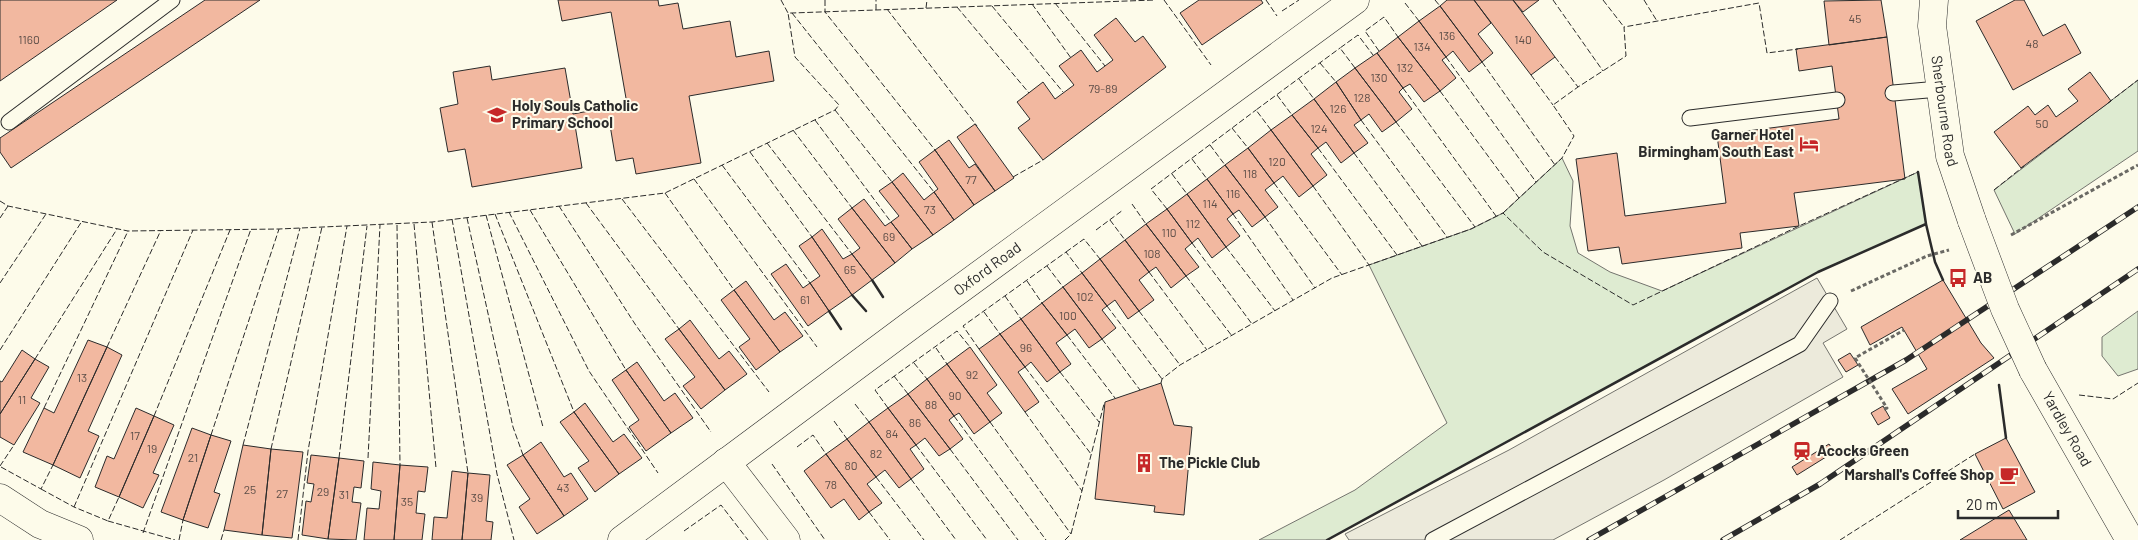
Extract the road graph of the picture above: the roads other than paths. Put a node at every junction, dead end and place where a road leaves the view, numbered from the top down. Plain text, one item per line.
1 (172, 0) edge
2 (1355, 0) edge
3 (1934, 0) edge
4 (1939, 89) junction
5 (1893, 93) dead end
6 (1837, 100) dead end
7 (1690, 118) dead end
8 (9, 122) dead end
9 (1830, 301) dead end
10 (2033, 370) joint
11 (726, 462) junction
12 (0, 498) edge
13 (79, 540) edge
14 (622, 540) edge
15 (786, 540) edge
16 (1433, 540) edge
17 (2130, 540) edge

1 - 8 lane
2 - 11 street, Oxford Road
3 - 4 street, Sherbourne Road
4 - 5 lane
4 - 10 street, Sherbourne Road, bridge
6 - 7 lane
9 - 16 lane
10 - 17 street, Yardley Road
11 - 14 street, Oxford Road
11 - 15 street
12 - 13 street

